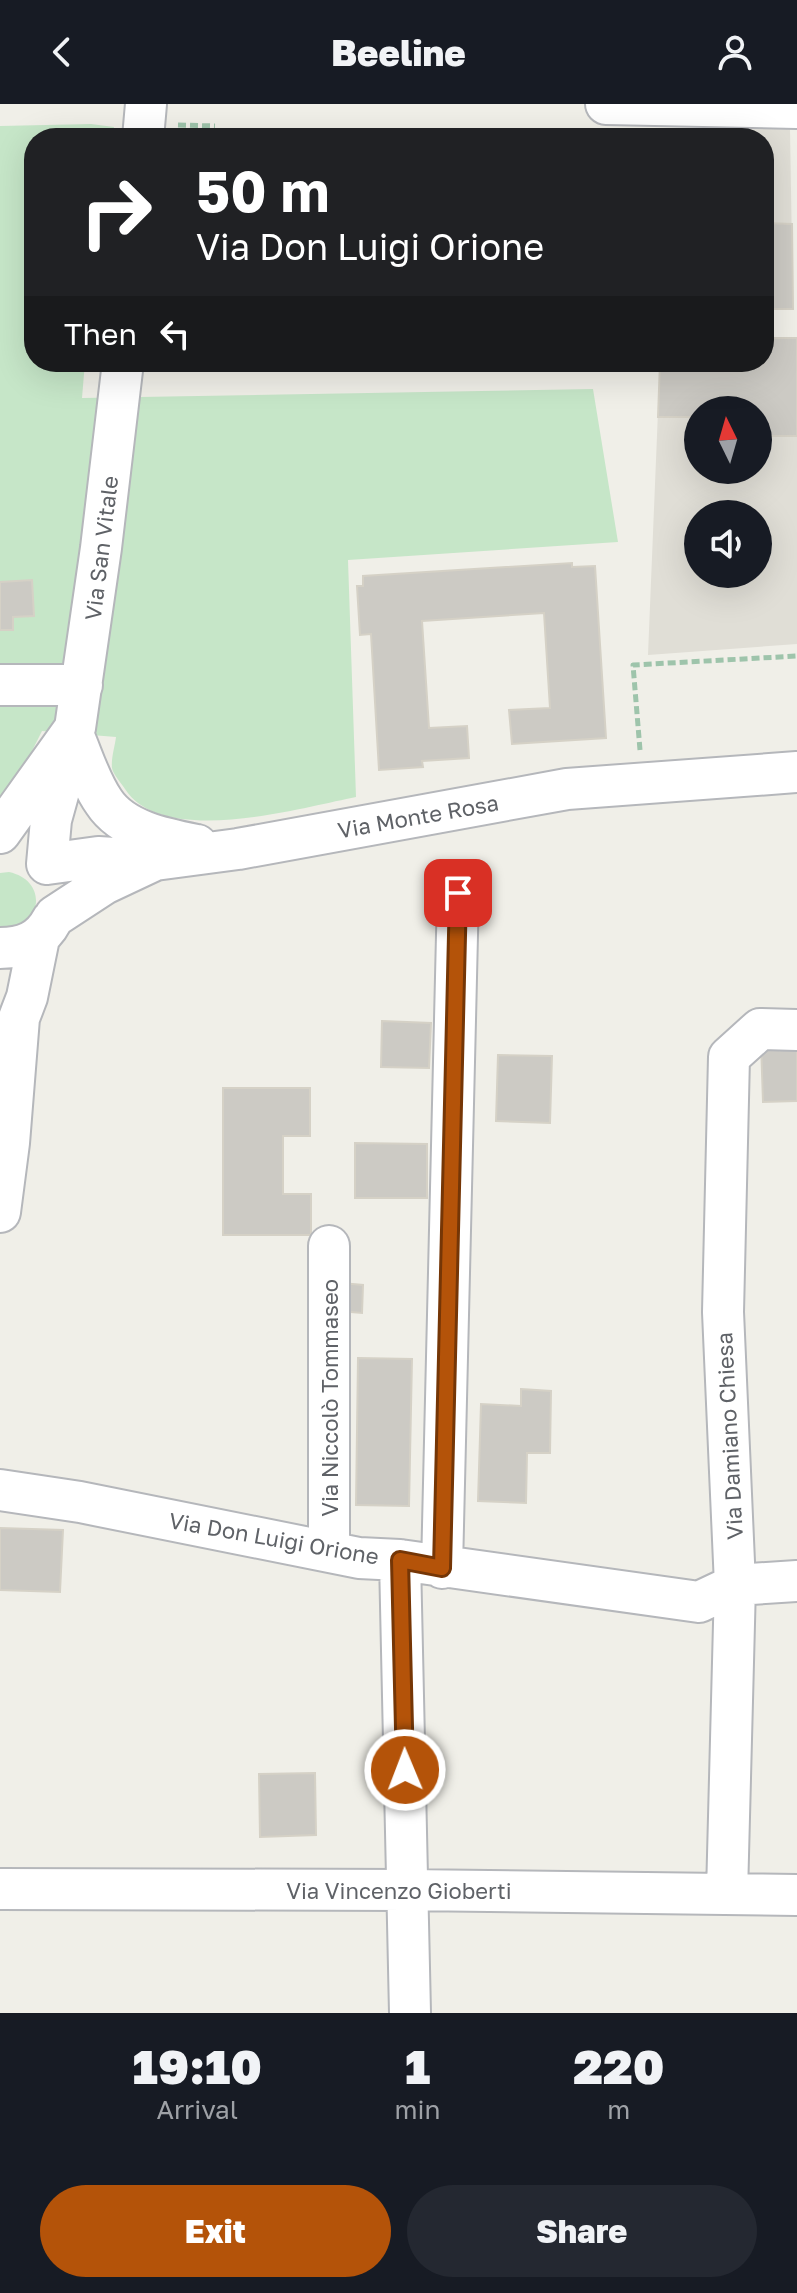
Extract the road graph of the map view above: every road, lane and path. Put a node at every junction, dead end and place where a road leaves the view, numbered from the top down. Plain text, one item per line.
1 (606, 104) edge
2 (797, 108) edge
3 (153, 123) edge
4 (215, 126) dead end
5 (122, 372) edge
6 (797, 656) edge
7 (0, 685) edge
8 (82, 685) junction
9 (73, 734) junction
10 (641, 765) dead end
11 (797, 772) edge
12 (0, 833) edge
13 (0, 846) edge
14 (238, 849) junction
15 (155, 860) junction
16 (47, 864) junction
17 (458, 893) dead end
18 (47, 927) junction
19 (0, 948) edge
20 (0, 972) edge
21 (19, 1018) junction
22 (797, 1030) edge
23 (0, 1212) edge
24 (329, 1246) dead end
25 (0, 1490) edge
26 (329, 1550) junction
27 (400, 1560) junction
28 (442, 1568) junction
29 (797, 1581) edge
30 (735, 1585) junction
31 (0, 1889) edge
32 (407, 1890) junction
33 (727, 1894) junction
34 (797, 1895) edge
35 (410, 2013) edge

1 - 2 street
3 - 4 path
5 - 8 street, Via San Vitale
6 - 10 path
7 - 8 street
8 - 9 street, Via San Vitale
9 - 12 street, Via San Vitale
9 - 14 street
9 - 16 street, Via San Vitale
11 - 14 street, Via Monte Rosa
13 - 16 street
14 - 15 street, Via Monte Rosa
15 - 16 street
15 - 18 street, Via Monte Rosa
16 - 18 street, Via San Vitale
17 - 28 street
18 - 19 street, Via Monte Rosa
18 - 21 street
20 - 21 street
21 - 23 street
22 - 30 street, Via Damiano Chiesa
24 - 26 street, Via Niccolò Tommaseo
25 - 26 street, Via Don Luigi Orione
26 - 27 street, Via Don Luigi Orione
27 - 28 street, Via Don Luigi Orione
27 - 32 street
28 - 30 street, Via Don Luigi Orione
29 - 30 street
30 - 33 street, Via Damiano Chiesa
31 - 32 street, Via Vincenzo Gioberti
32 - 33 street, Via Vincenzo Gioberti
32 - 35 street
33 - 34 street, Via Vincenzo Gioberti

